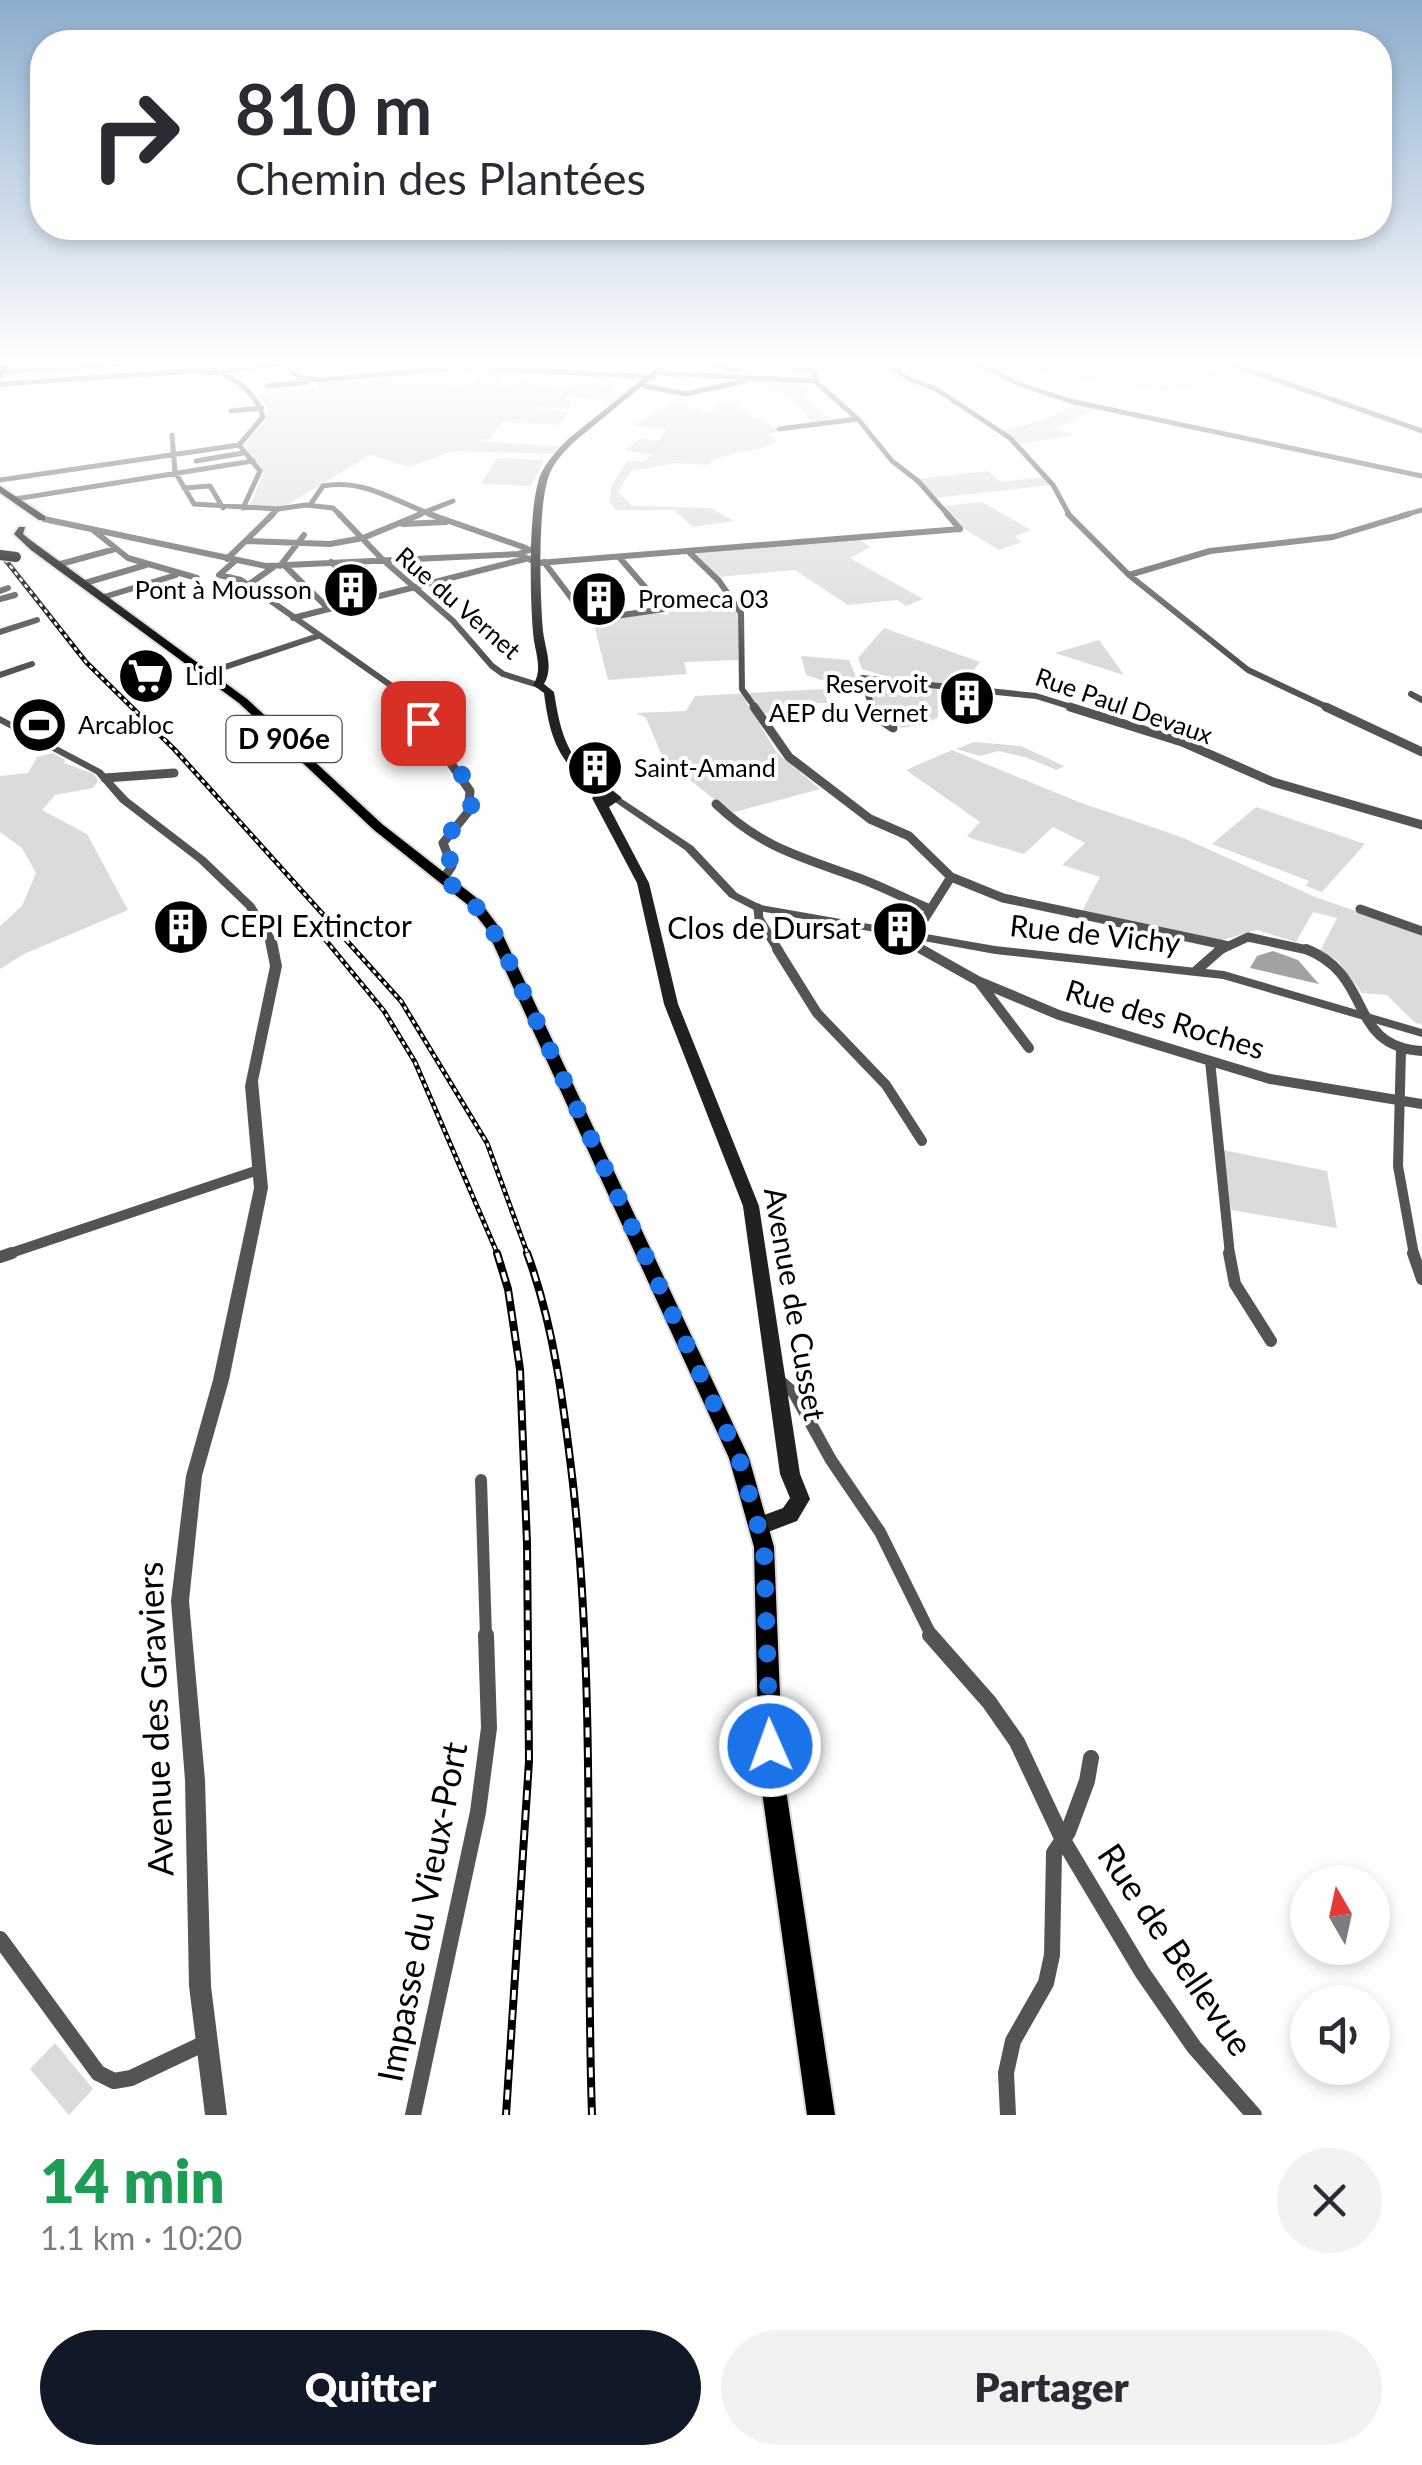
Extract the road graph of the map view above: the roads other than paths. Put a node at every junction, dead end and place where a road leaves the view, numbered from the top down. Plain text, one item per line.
1 (133, 461) edge
2 (173, 461) edge
3 (252, 461) joint
4 (555, 461) edge
5 (892, 461) edge
6 (1031, 461) edge
7 (1361, 461) edge
8 (124, 462) junction
9 (176, 473) junction
10 (1422, 476) edge
11 (0, 480) edge
12 (133, 480) junction
13 (184, 488) junction
14 (0, 489) edge
15 (15, 498) junction
16 (453, 501) dead end
17 (310, 505) junction
18 (223, 508) junction
19 (243, 508) junction
20 (278, 510) junction
21 (1422, 510) edge
22 (424, 513) junction
23 (42, 519) junction
24 (452, 522) junction
25 (396, 524) junction
26 (94, 530) junction
27 (304, 534) dead end
28 (363, 538) junction
29 (246, 541) junction
30 (298, 543) junction
31 (115, 549) junction
32 (688, 551) junction
33 (0, 555) edge
34 (532, 557) junction
35 (50, 558) junction
36 (619, 558) junction
37 (382, 559) junction
38 (231, 560) junction
39 (331, 562) junction
40 (148, 565) junction
41 (280, 566) junction
42 (178, 574) junction
43 (1128, 576) junction
44 (197, 578) dead end
45 (85, 583) junction
46 (248, 585) junction
47 (413, 588) junction
48 (8, 591) edge
49 (104, 597) junction
50 (370, 598) junction
51 (0, 599) edge
52 (328, 609) junction
53 (35, 617) dead end
54 (292, 618) junction
55 (0, 628) edge
56 (318, 636) junction
57 (32, 664) dead end
58 (207, 673) junction
59 (0, 675) edge
60 (538, 685) junction
61 (1422, 692) edge
62 (1422, 700) edge
63 (0, 719) edge
64 (893, 728) dead end
65 (1422, 752) edge
66 (174, 772) dead end
67 (105, 778) junction
68 (608, 799) junction
69 (716, 804) dead end
70 (1422, 825) edge
71 (951, 877) junction
72 (444, 878) junction
73 (758, 908) junction
74 (930, 909) junction
75 (1360, 910) dead end
76 (1422, 930) edge
77 (912, 938) junction
78 (1229, 946) junction
79 (1198, 970) junction
80 (978, 981) junction
81 (1364, 1014) junction
82 (1422, 1032) edge
83 (1029, 1048) dead end
84 (1401, 1050) junction
85 (1422, 1052) edge
86 (1210, 1061) junction
87 (1398, 1100) junction
88 (1422, 1104) edge
89 (922, 1141) dead end
90 (257, 1169) junction
91 (0, 1256) edge
92 (1422, 1278) edge
93 (1271, 1341) dead end
94 (779, 1380) junction
95 (482, 1480) dead end
96 (760, 1526) junction
97 (1091, 1758) dead end
98 (1062, 1840) junction
99 (0, 1939) edge
100 (206, 2043) junction
101 (215, 2113) edge
102 (413, 2115) edge
103 (822, 2115) edge
104 (1008, 2115) edge
105 (1254, 2115) edge

1 - 8 street
2 - 9 street
3 - 9 street
3 - 19 street
4 - 34 main road
5 - 32 street
6 - 43 street
7 - 10 street
8 - 11 street
8 - 12 street
9 - 12 street
9 - 13 street
12 - 15 street
13 - 18 street
13 - 18 street
14 - 15 main road
15 - 23 main road
16 - 22 street
17 - 20 street
17 - 22 street
17 - 28 street
18 - 19 street
19 - 20 street
20 - 29 street
21 - 43 street
22 - 24 street
22 - 25 street
23 - 26 street, Rue du Vernet
23 - 35 main road
24 - 25 street
24 - 34 street
25 - 28 street
26 - 31 street
26 - 38 street, Rue du Vernet
27 - 30 street
28 - 30 street
28 - 37 street
29 - 30 street
29 - 38 street
30 - 41 street
31 - 35 street
31 - 40 street
32 - 36 street
32 - 71 street
33 - 35 main road, D 906e, bridge
34 - 36 street
34 - 36 street
34 - 37 street
34 - 47 street
34 - 60 main road
35 - 45 main road, D 906e
37 - 39 street, Rue du Vernet
37 - 47 street, Rue du Vernet
38 - 41 street, Rue du Vernet
38 - 46 street
39 - 41 street, Rue du Vernet
39 - 50 street
40 - 42 street
40 - 45 street
41 - 46 street
41 - 52 street
42 - 44 street
42 - 49 street
43 - 65 street
45 - 49 main road, D 906e
46 - 54 street
47 - 50 street
47 - 60 street, Rue du Vernet
48 - 51 street
49 - 58 main road, D 906e
50 - 52 street
52 - 54 street
53 - 55 street
54 - 56 street
56 - 58 street
56 - 72 street
57 - 59 street
58 - 72 main road, D 906e
60 - 68 main road, Avenue de Cusset
61 - 62 street
63 - 67 street, Avenue des Graviers
64 - 70 street, Rue Paul Devaux
66 - 67 street
67 - 90 street, Avenue des Graviers
68 - 73 street
68 - 94 main road, Avenue de Cusset
69 - 74 street
71 - 74 street
71 - 78 street
72 - 96 main road, D 906e
73 - 77 street, Rue de Vichy
73 - 89 street
74 - 77 street
75 - 76 street
77 - 79 street, Rue de Vichy
77 - 80 street, Rue des Roches
78 - 79 street
78 - 81 street
79 - 81 street, Rue de Vichy
80 - 83 street
80 - 86 street, Rue des Roches
81 - 82 street, Rue de Vichy
81 - 84 street
84 - 85 street
84 - 87 street
86 - 87 street, Rue des Roches
86 - 93 street
87 - 88 street, Rue des Roches
87 - 92 street
90 - 91 street
90 - 100 street, Avenue des Graviers
94 - 96 main road, Avenue de Cusset
94 - 98 street
95 - 102 street, Impasse du Vieux-Port
96 - 103 main road, D 906e
97 - 98 street, Rue de Bellevue
98 - 104 street
98 - 105 street, Rue de Bellevue
99 - 100 street
100 - 101 street, Avenue des Graviers

